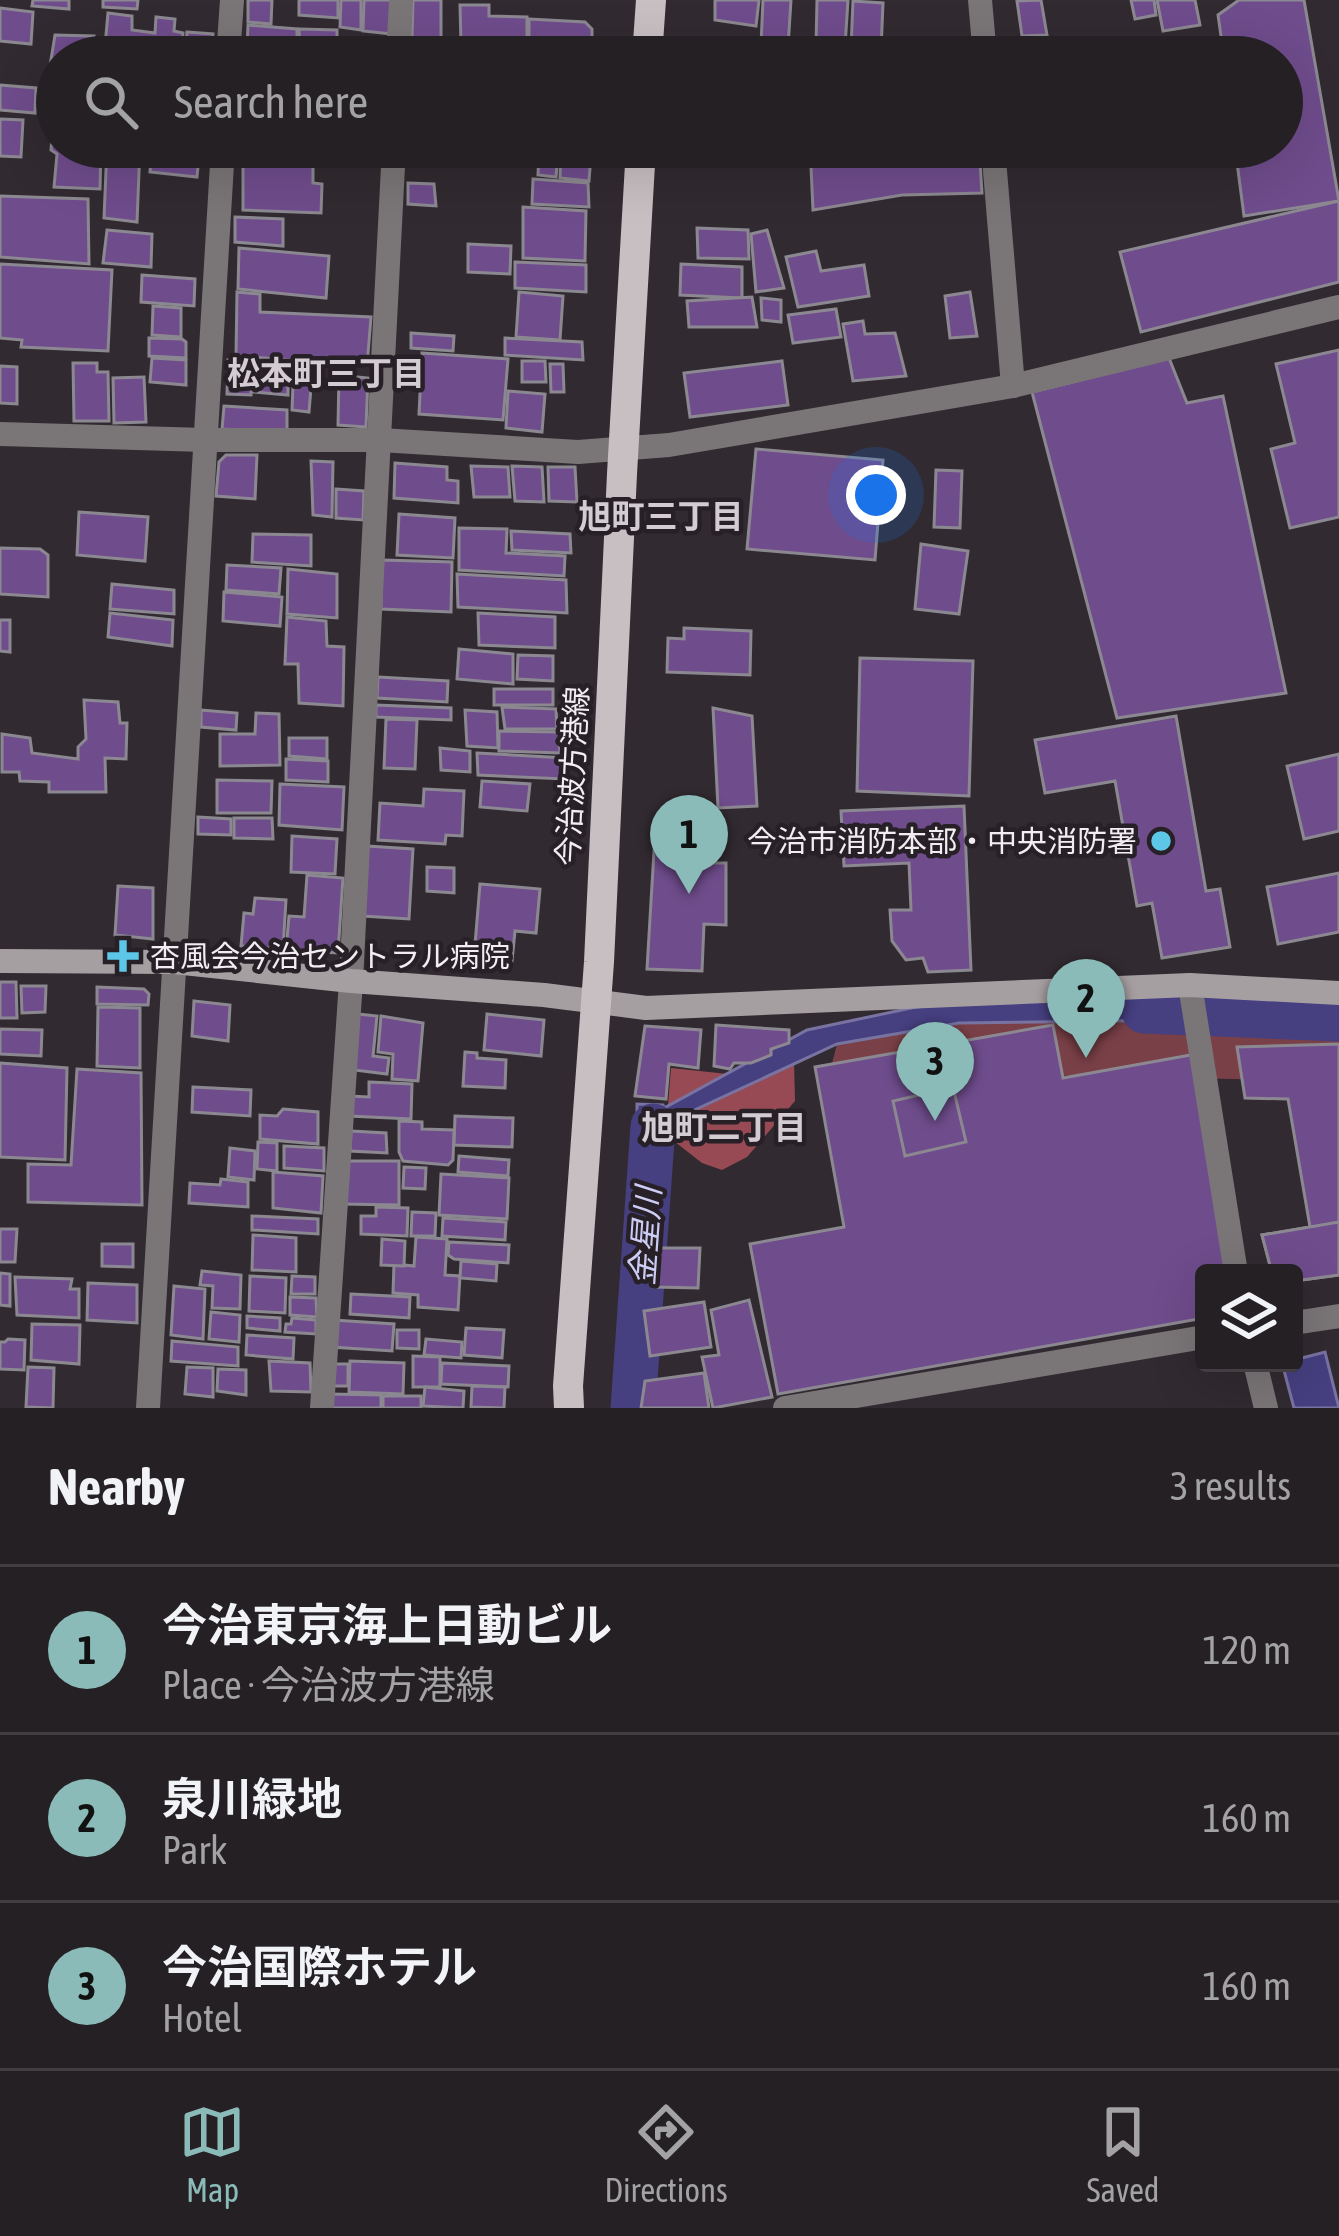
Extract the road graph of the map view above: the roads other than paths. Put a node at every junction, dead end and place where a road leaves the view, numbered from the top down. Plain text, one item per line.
1 (232, 0) edge
2 (401, 0) edge
3 (650, 0) edge
4 (980, 0) edge
5 (229, 36) edge
6 (399, 36) edge
7 (648, 36) edge
8 (983, 36) edge
9 (222, 168) edge
10 (393, 168) edge
11 (640, 168) edge
12 (995, 168) edge
13 (1339, 308) edge
14 (1013, 386) junction
15 (0, 434) edge
16 (205, 440) junction
17 (380, 440) junction
18 (624, 450) junction
19 (0, 961) edge
20 (174, 962) junction
21 (351, 981) junction
22 (1190, 985) junction
23 (1339, 993) edge
24 (596, 1003) junction
25 (1235, 1264) edge
26 (1339, 1316) edge
27 (1303, 1322) edge
28 (1195, 1339) edge
29 (1257, 1372) edge
30 (148, 1408) edge
31 (322, 1408) edge
32 (569, 1408) edge
33 (785, 1408) edge
34 (1266, 1408) edge

1 - 5 street
2 - 6 street
3 - 7 main road
4 - 8 street
9 - 16 street
10 - 17 street
11 - 18 main road, 今治波方港線
12 - 14 street
13 - 14 street
14 - 18 street
15 - 16 street
16 - 17 street
16 - 20 street
17 - 18 street
17 - 21 street
18 - 24 main road, 今治波方港線
19 - 20 street
20 - 21 street
20 - 30 street
21 - 24 street
21 - 31 street
22 - 23 street
22 - 24 street
22 - 25 street
24 - 32 main road, 今治波方港線
26 - 27 street
28 - 33 street
29 - 34 street

